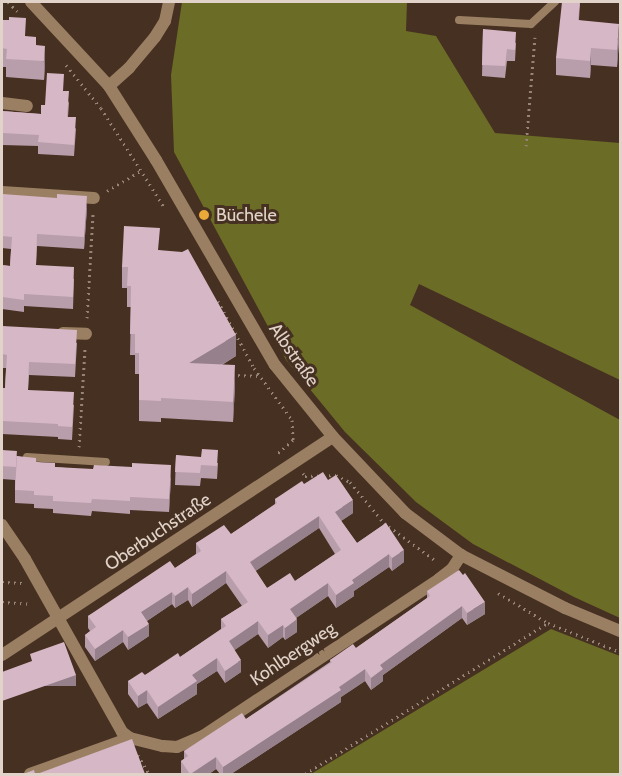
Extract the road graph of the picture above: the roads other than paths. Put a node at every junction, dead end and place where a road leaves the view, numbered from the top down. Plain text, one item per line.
1 (31, 2) edge
2 (169, 2) edge
3 (555, 2) edge
4 (459, 20) dead end
5 (109, 86) junction
6 (2, 103) edge
7 (27, 106) dead end
8 (2, 192) edge
9 (94, 198) road end
10 (54, 332) edge
11 (86, 334) dead end
12 (333, 437) junction
13 (18, 457) edge
14 (106, 462) dead end
15 (2, 525) edge
16 (461, 555) junction
17 (59, 619) junction
18 (621, 631) edge
19 (2, 655) edge
20 (130, 738) junction
21 (30, 774) edge

1 - 5 street, Albstraße
2 - 5 street
3 - 4 lane
5 - 12 street, Albstraße
6 - 7 street
8 - 9 street
10 - 11 street
12 - 16 street, Albstraße
12 - 17 street, Oberbuchstraße
13 - 14 lane
15 - 17 street
16 - 18 street, Albstraße
16 - 20 street, Kohlbergweg
17 - 19 street, Oberbuchstraße
17 - 20 street
20 - 21 street

